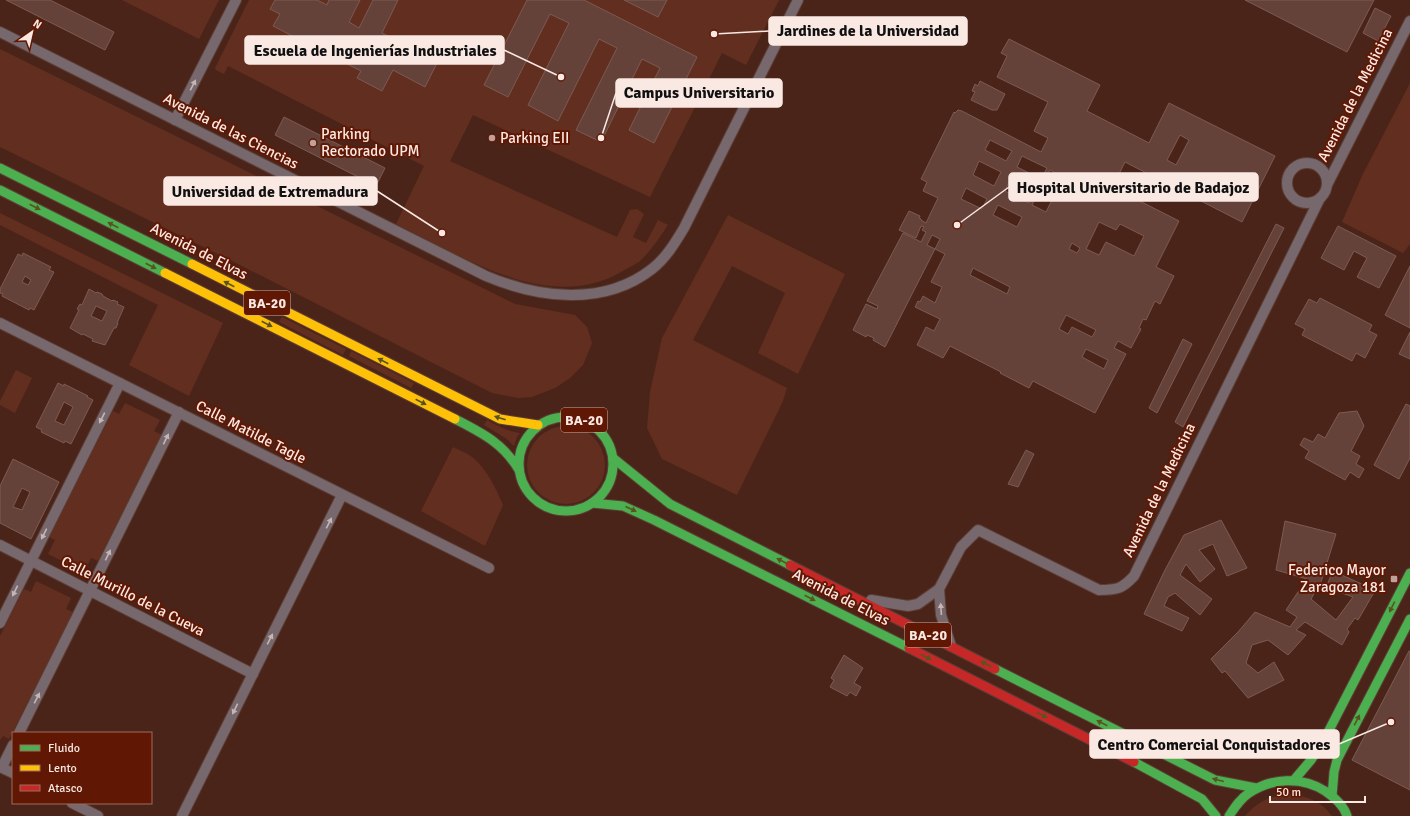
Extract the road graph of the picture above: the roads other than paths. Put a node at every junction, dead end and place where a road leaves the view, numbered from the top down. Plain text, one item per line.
1 (236, 0) edge
2 (798, 0) edge
3 (1410, 21) edge
4 (0, 32) edge
5 (175, 120) junction
6 (0, 168) edge
7 (1328, 183) junction
8 (0, 190) edge
9 (1320, 198) junction
10 (0, 323) edge
11 (120, 383) junction
12 (179, 412) junction
13 (538, 425) junction
14 (613, 458) junction
15 (518, 470) junction
16 (342, 495) junction
17 (592, 503) junction
18 (0, 545) edge
19 (31, 560) junction
20 (489, 568) dead end
21 (1410, 573) edge
22 (939, 589) junction
23 (90, 590) junction
24 (853, 596) junction
25 (1410, 619) edge
26 (0, 622) edge
27 (1407, 633) edge
28 (951, 646) junction
29 (252, 674) junction
30 (19, 732) edge
31 (12, 747) edge
32 (1, 767) edge
33 (12, 772) edge
34 (1294, 780) junction
35 (1256, 788) junction
36 (1332, 796) junction
37 (74, 804) edge
38 (98, 816) edge
39 (182, 816) edge
40 (1216, 816) edge
41 (1229, 816) edge
42 (1347, 816) edge

5 -> 1 street
2 - 5 street, Avenida de las Ciencias
3 - 7 street, Avenida de la Medicina
4 - 5 street, Avenida de las Ciencias
13 -> 6 main road, Avenida de Elvas / BA-20
7 - 9 street
7 - 9 street
8 -> 15 main road, BA-20
9 - 22 street, Avenida de la Medicina
10 - 11 street, Calle Matilde Tagle
11 - 12 street, Calle Matilde Tagle
11 -> 19 street
12 - 16 street, Calle Matilde Tagle
23 -> 12 street
13 - 14 main road, BA-20
13 - 15 main road, BA-20
14 - 17 main road, BA-20
24 -> 14 main road, Avenida de Elvas / BA-20
15 - 17 main road, BA-20
16 - 20 street, Calle Matilde Tagle
29 -> 16 street
17 -> 40 main road, Avenida de Elvas / BA-20
18 - 19 street, Calle Murillo de la Cueva
19 - 23 street, Calle Murillo de la Cueva
19 -> 26 street
21 -> 34 main road
22 - 24 street, Avenida de Elvas
28 -> 22 street
23 - 29 street, Calle Murillo de la Cueva
30 -> 23 street
24 - 28 main road, Avenida de Elvas / BA-20
25 - 27 main road
36 -> 27 main road
35 -> 28 main road, Avenida de Elvas / BA-20
29 -> 39 street
31 - 32 street
32 - 33 street
34 - 35 main road, BA-20
34 - 36 main road, BA-20
35 - 41 main road, BA-20
36 - 42 main road, BA-20
37 - 38 street

